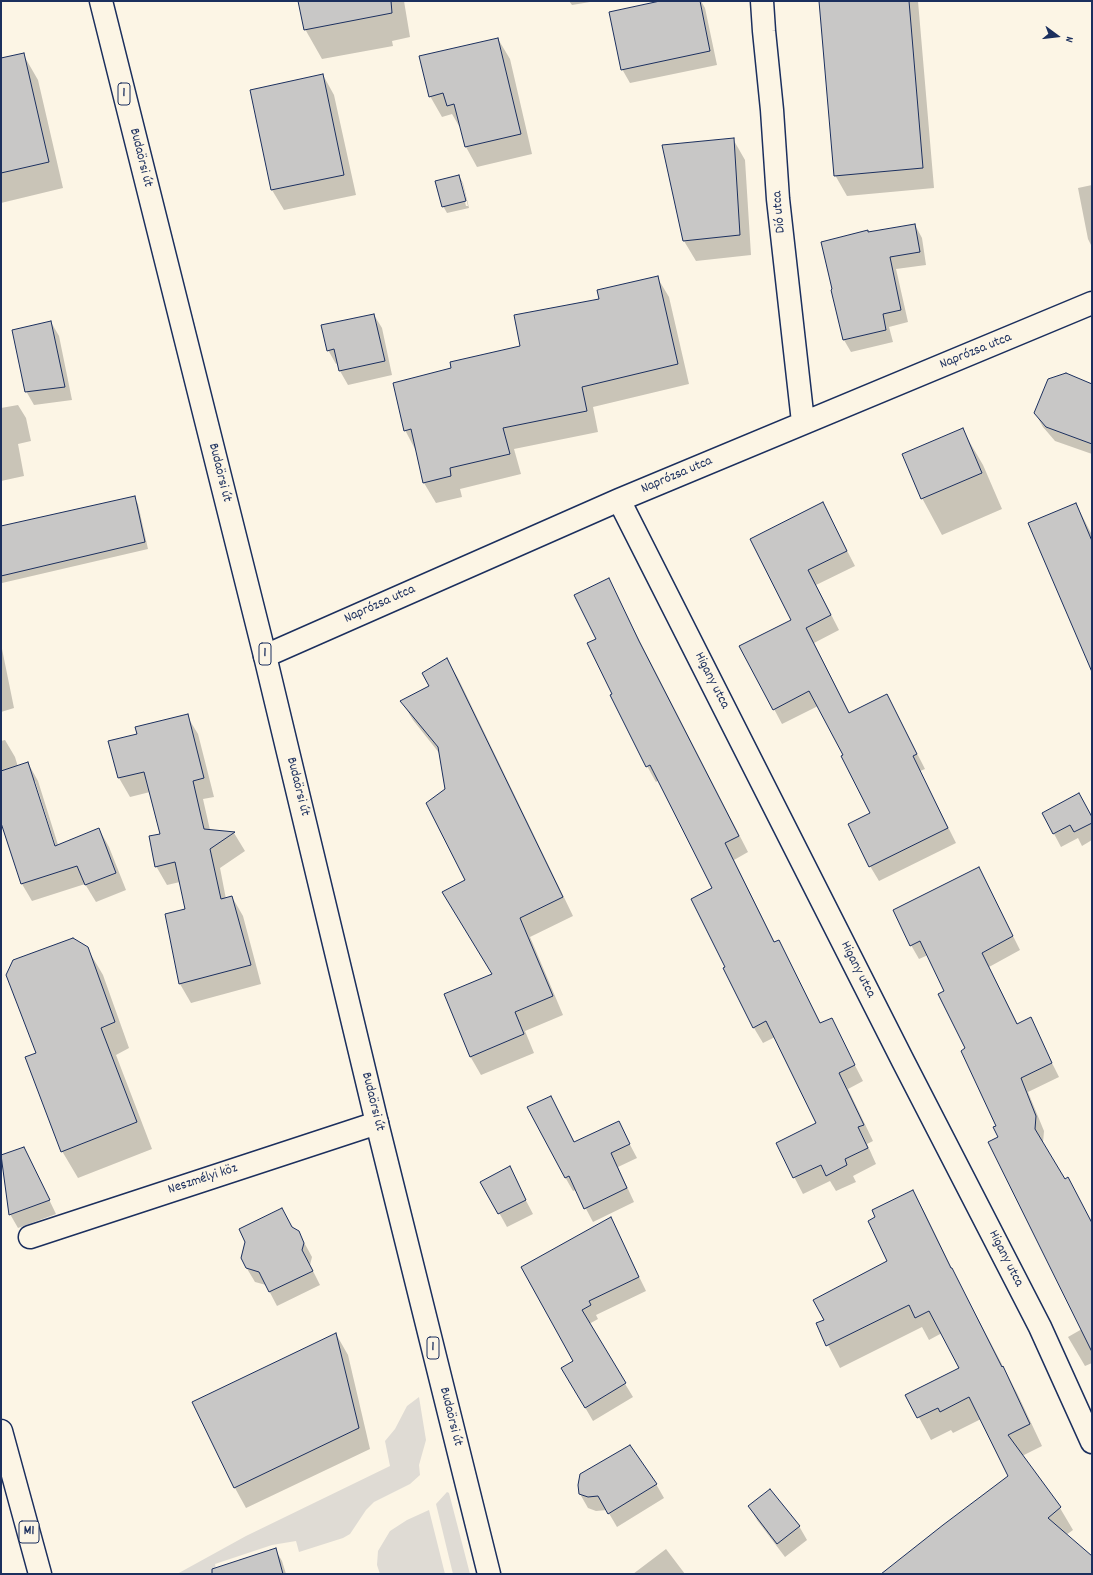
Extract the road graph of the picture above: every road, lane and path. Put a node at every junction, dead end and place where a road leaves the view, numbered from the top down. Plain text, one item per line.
1 (101, 1) edge
2 (762, 1) edge
3 (1092, 304) edge
4 (803, 422) junction
5 (619, 500) junction
6 (265, 656) junction
7 (377, 1123) junction
8 (30, 1237) dead end
9 (1, 1431) edge
10 (1092, 1442) edge
11 (40, 1574) edge
12 (489, 1574) edge

1 - 6 street, Budaörsi út / 1
2 - 4 street, Dió utca
3 - 4 street, Naprózsa utca
4 - 5 street, Naprózsa utca
5 - 6 street, Naprózsa utca
5 - 10 street, Higany utca
6 - 7 street, Budaörsi út / 1
7 - 8 street, Neszmélyi köz
7 - 12 street, Budaörsi út / 1
9 - 11 street, M1

